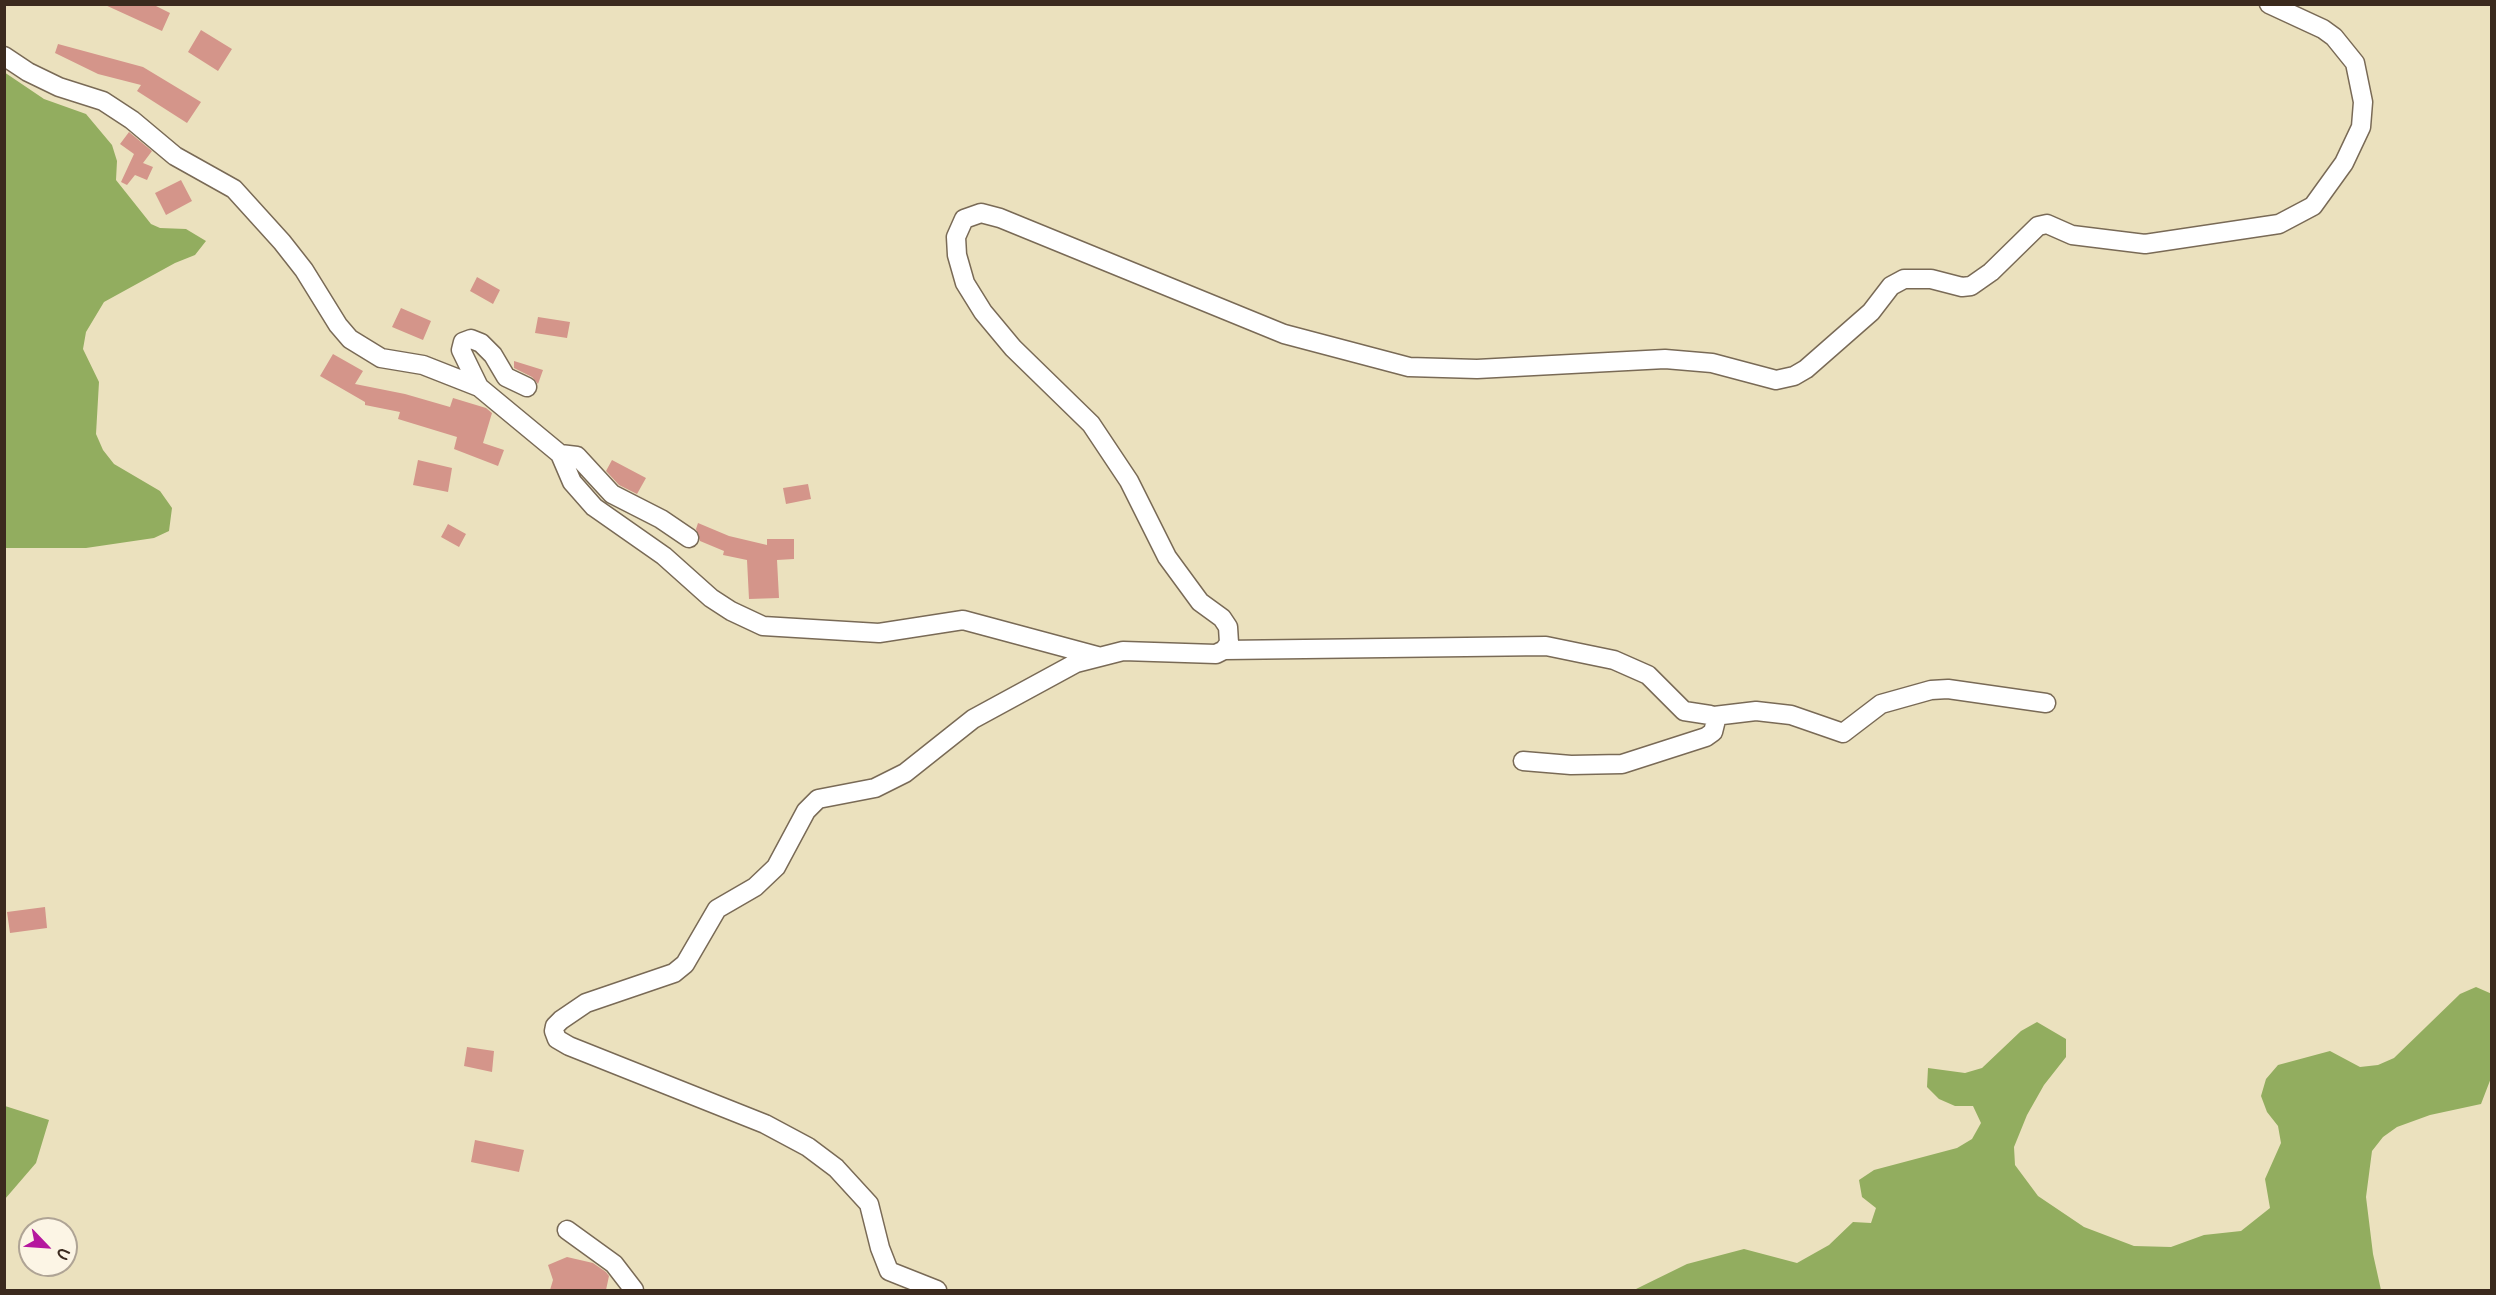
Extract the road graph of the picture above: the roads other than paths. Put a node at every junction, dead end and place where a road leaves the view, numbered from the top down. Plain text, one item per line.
1 (2269, 4) edge
2 (4, 56) edge
3 (479, 387) junction
4 (527, 387) dead end
5 (560, 454) junction
6 (689, 538) dead end
7 (1224, 650) junction
8 (1099, 656) junction
9 (2046, 703) dead end
10 (1714, 716) junction
11 (1523, 761) dead end
12 (567, 1230) dead end
13 (634, 1290) edge
14 (937, 1290) edge

1 - 7 street
2 - 3 street
3 - 4 street
3 - 5 street
5 - 6 street
5 - 8 street
7 - 8 street
7 - 10 street
8 - 14 street
9 - 10 street
10 - 11 street
12 - 13 street

